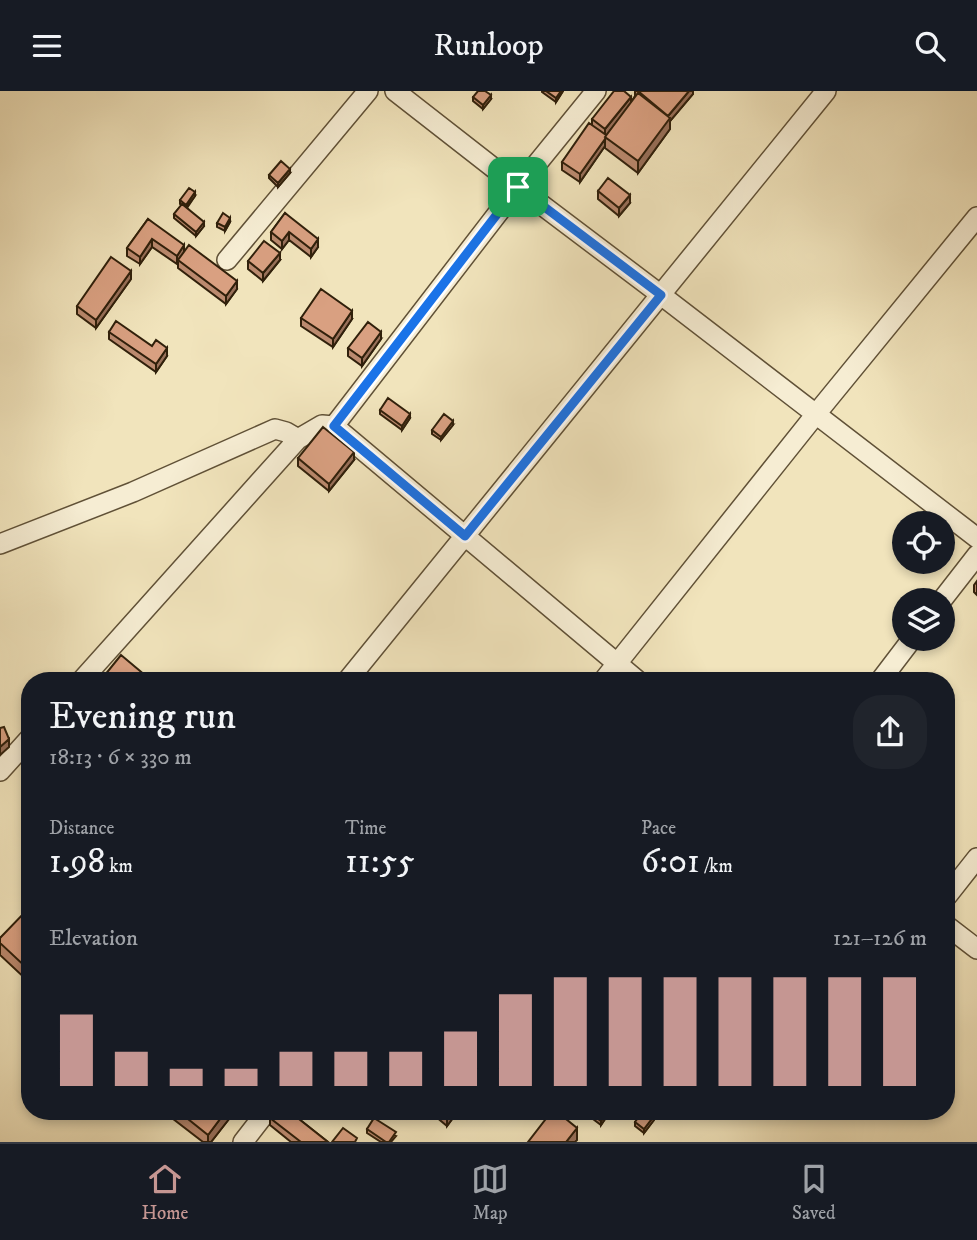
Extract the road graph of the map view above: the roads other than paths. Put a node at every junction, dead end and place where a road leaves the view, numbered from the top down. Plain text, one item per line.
1 (368, 91) edge
2 (395, 91) edge
3 (596, 91) edge
4 (826, 91) edge
5 (518, 187) junction
6 (977, 217) edge
7 (226, 260) dead end
8 (661, 295) junction
9 (816, 414) junction
10 (334, 426) junction
11 (298, 439) junction
12 (465, 536) junction
13 (977, 538) edge
14 (0, 544) edge
15 (977, 555) edge
16 (951, 588) edge
17 (903, 651) edge
18 (617, 663) junction
19 (89, 672) edge
20 (354, 672) edge
21 (610, 672) edge
22 (628, 672) edge
23 (887, 672) edge
24 (21, 748) edge
25 (0, 771) edge
26 (977, 858) edge
27 (955, 886) edge
28 (955, 932) edge
29 (977, 949) edge
30 (260, 1120) edge
31 (243, 1142) edge

1 - 7 street
2 - 5 street
3 - 5 street
4 - 8 street
5 - 8 street
5 - 10 street
6 - 9 street
8 - 9 street
8 - 12 street
9 - 13 street
9 - 18 street
10 - 11 street
10 - 12 street
11 - 14 street
11 - 19 street
12 - 18 street
12 - 20 street
15 - 16 street
17 - 23 street
18 - 21 street
18 - 22 street
24 - 25 street
26 - 27 street
28 - 29 street
30 - 31 street

